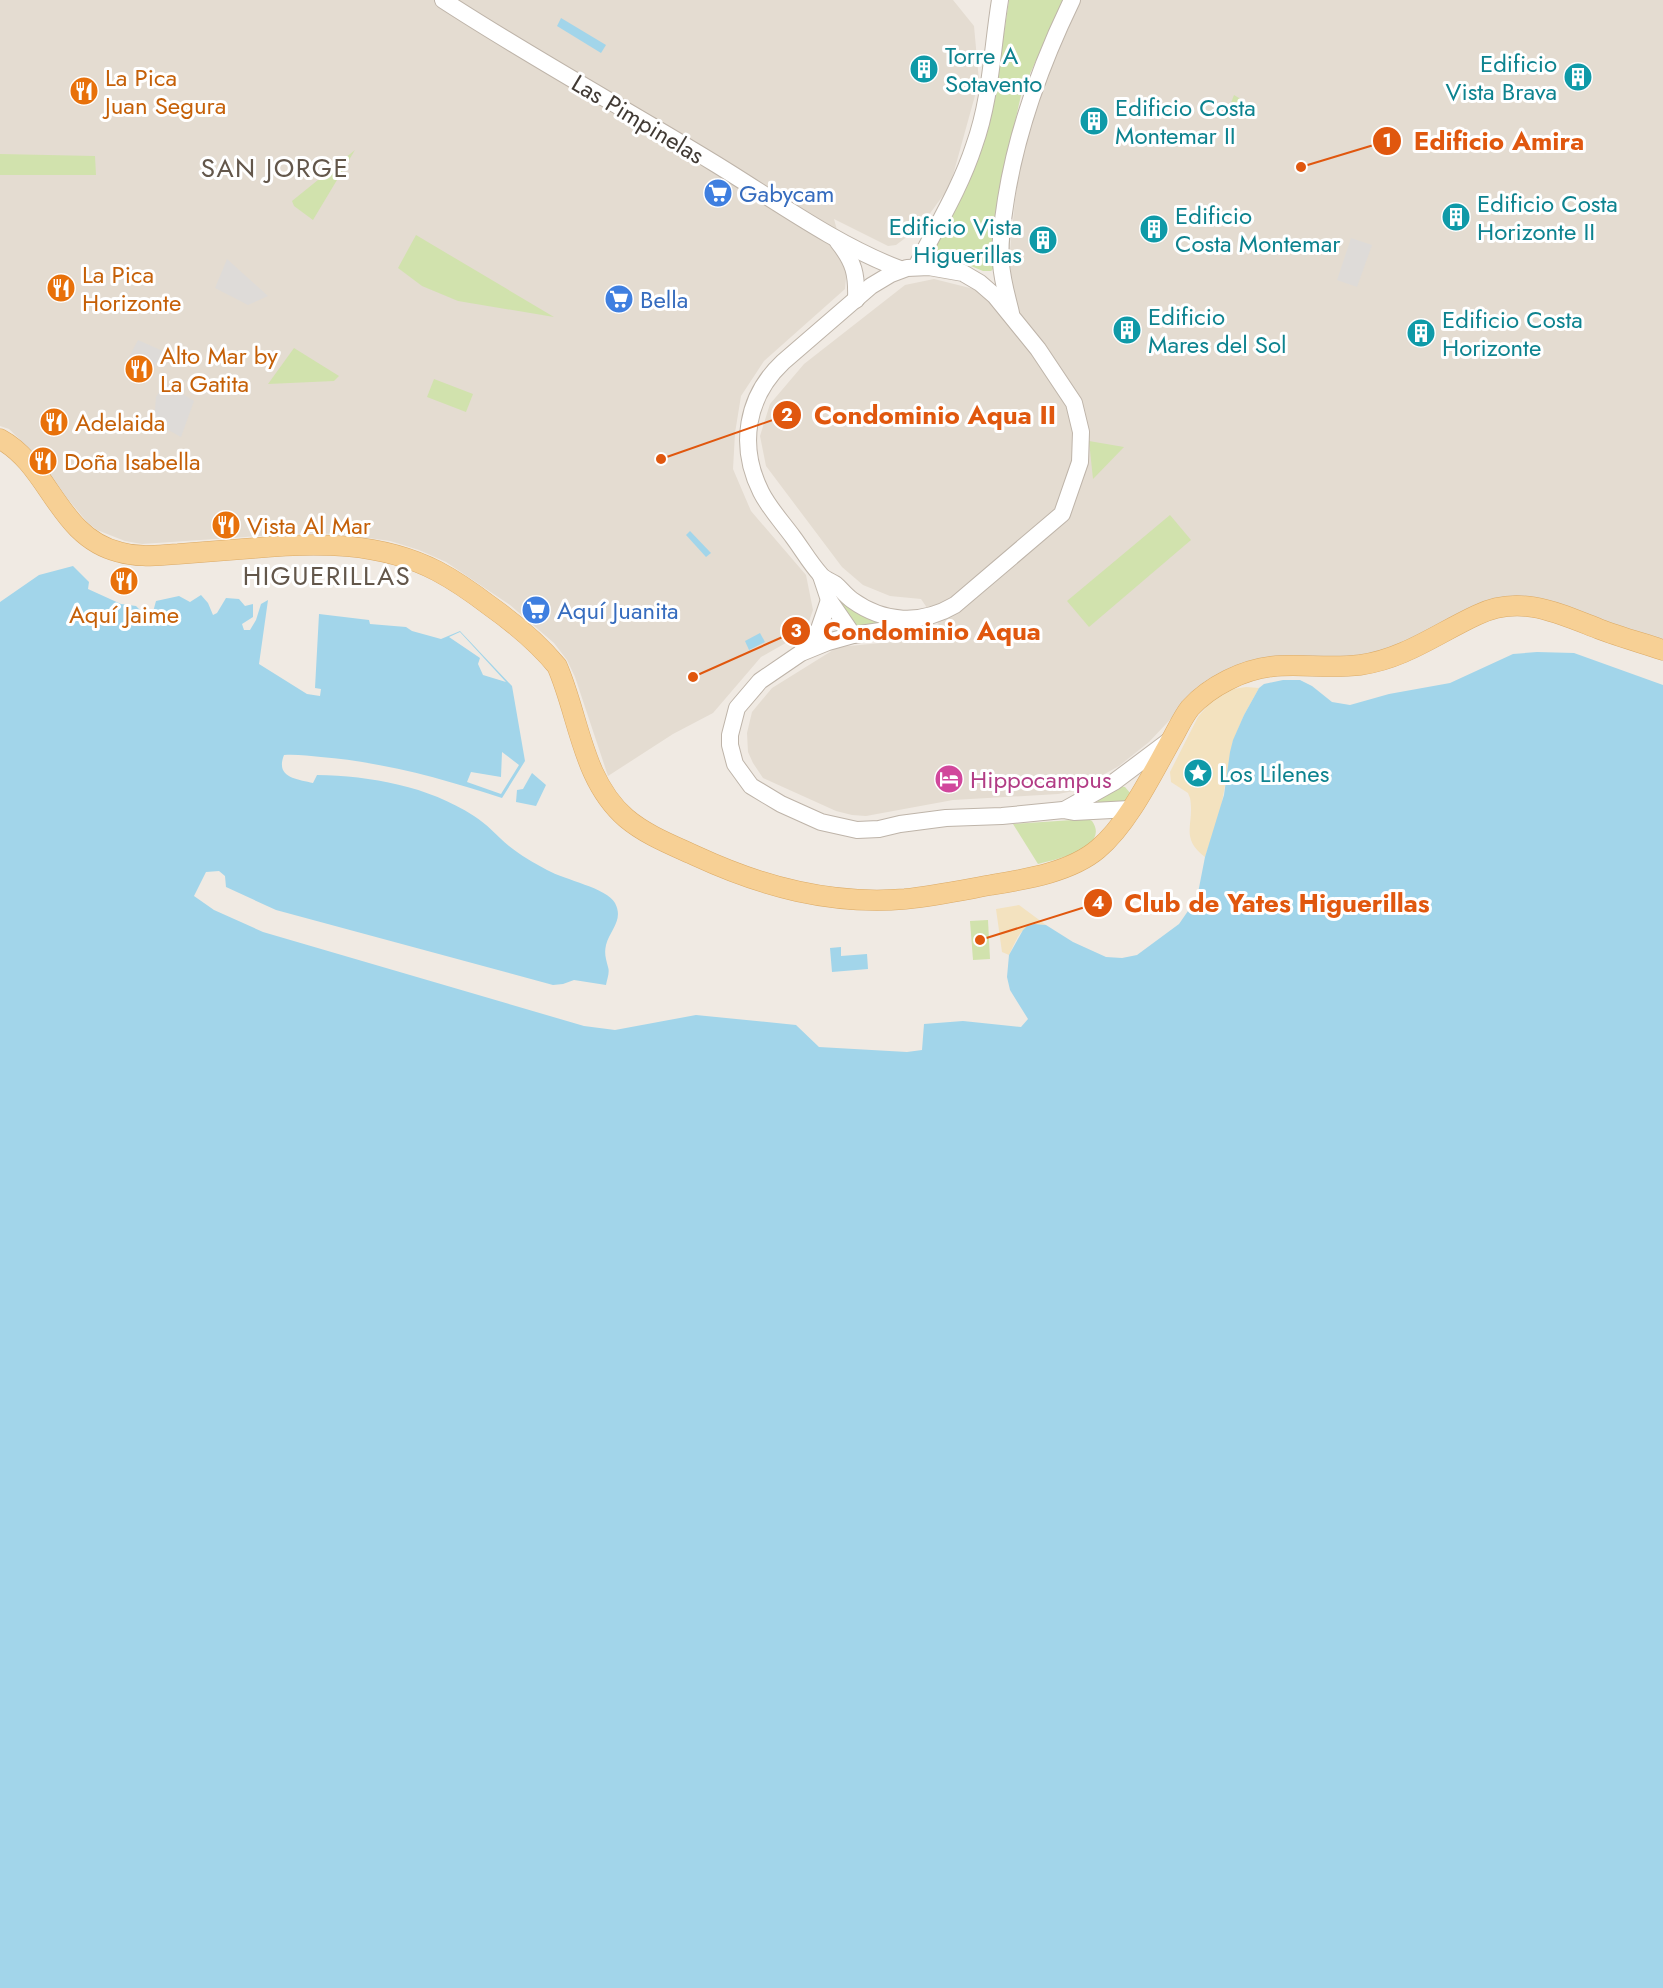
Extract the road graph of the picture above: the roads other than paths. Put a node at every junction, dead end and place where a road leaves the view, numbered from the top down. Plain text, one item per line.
1 (443, 0) edge
2 (1000, 0) edge
3 (1072, 0) edge
4 (834, 236) junction
5 (908, 268) junction
6 (856, 300) junction
7 (1012, 316) junction
8 (0, 439) edge
9 (821, 576) junction
10 (829, 600) junction
11 (913, 620) junction
12 (853, 635) junction
13 (1663, 650) edge
14 (801, 653) junction
15 (1172, 738) junction
16 (1114, 782) junction
17 (1097, 792) junction
18 (1133, 805) junction
19 (1063, 810) junction
20 (1095, 812) junction
21 (1106, 842) junction

1 - 4 street, Las Pimpinelas
2 - 5 street
3 - 7 street
4 - 5 street, Las Pimpinelas
4 - 6 street, Las Pimpinelas
5 - 6 street, Las Pimpinelas
5 - 7 street, Las Pimpinelas
6 - 9 street, Las Pimpinelas
7 - 11 street, Las Pimpinelas
8 - 21 main road
9 - 10 street
9 - 11 street, Las Pimpinelas
10 - 12 street
10 - 14 street
11 - 12 street
12 - 14 street
13 - 15 main road
14 - 19 street
15 - 16 street
15 - 18 main road
16 - 17 street
16 - 18 street
17 - 19 street
17 - 20 street
18 - 20 street
18 - 21 main road
19 - 20 street
20 - 21 street

